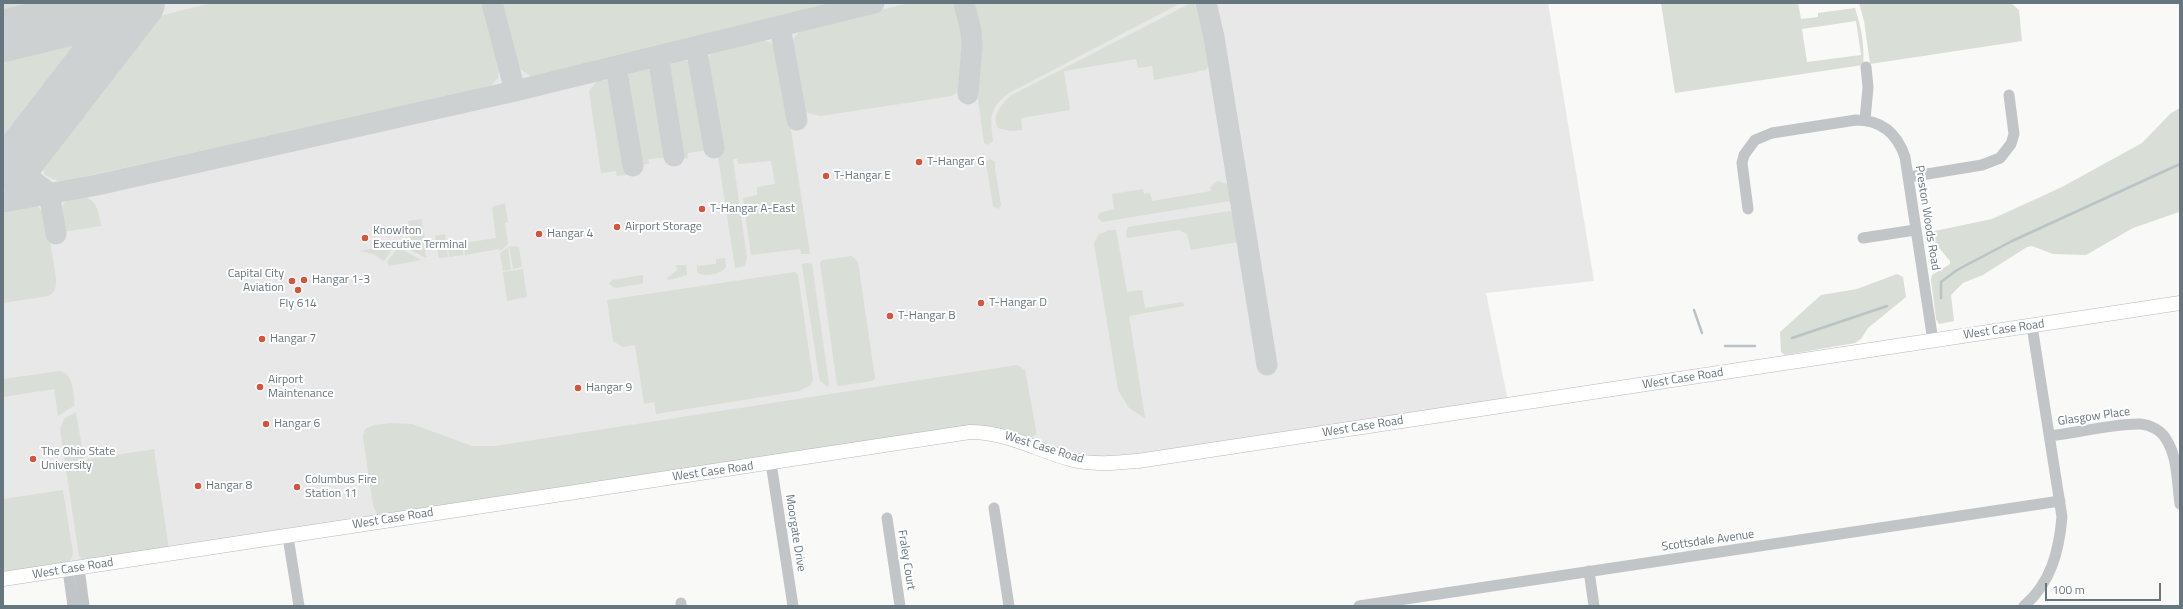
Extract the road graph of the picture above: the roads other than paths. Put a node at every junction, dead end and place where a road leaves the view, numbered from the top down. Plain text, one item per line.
1 (1866, 67) dead end
2 (2009, 95) dead end
3 (1865, 120) junction
4 (1909, 177) junction
5 (1748, 209) dead end
6 (1916, 230) junction
7 (1863, 238) dead end
8 (2180, 303) edge
9 (2032, 326) junction
10 (1933, 341) junction
11 (2050, 436) junction
12 (771, 464) junction
13 (2060, 501) junction
14 (2180, 504) edge
15 (994, 508) dead end
16 (887, 518) dead end
17 (288, 536) junction
18 (74, 569) junction
19 (1589, 571) junction
20 (3, 579) edge
21 (73, 606) edge
22 (84, 606) edge
23 (299, 606) edge
24 (793, 606) edge
25 (900, 606) edge
26 (1009, 606) edge
27 (1359, 606) edge
28 (1594, 606) edge
29 (2024, 606) edge

1 - 3 street
2 - 4 street
3 - 4 street, Preston Woods Road
3 - 5 street
4 - 6 street, Preston Woods Road
6 - 7 street
6 - 10 street, Preston Woods Road
8 - 9 main road, West Case Road
9 - 10 main road, West Case Road
9 - 11 street
10 - 12 main road, West Case Road
11 - 13 street
11 - 14 street, Glasgow Place
12 - 17 main road, West Case Road
12 - 24 street, Moorgate Drive
13 - 19 street, Scottsdale Avenue
13 - 29 street
15 - 26 street
16 - 25 street, Fraley Court
17 - 18 main road, West Case Road
17 - 23 street
18 - 20 main road, West Case Road
18 - 21 street
18 - 22 street
19 - 27 street, Scottsdale Avenue
19 - 28 street

